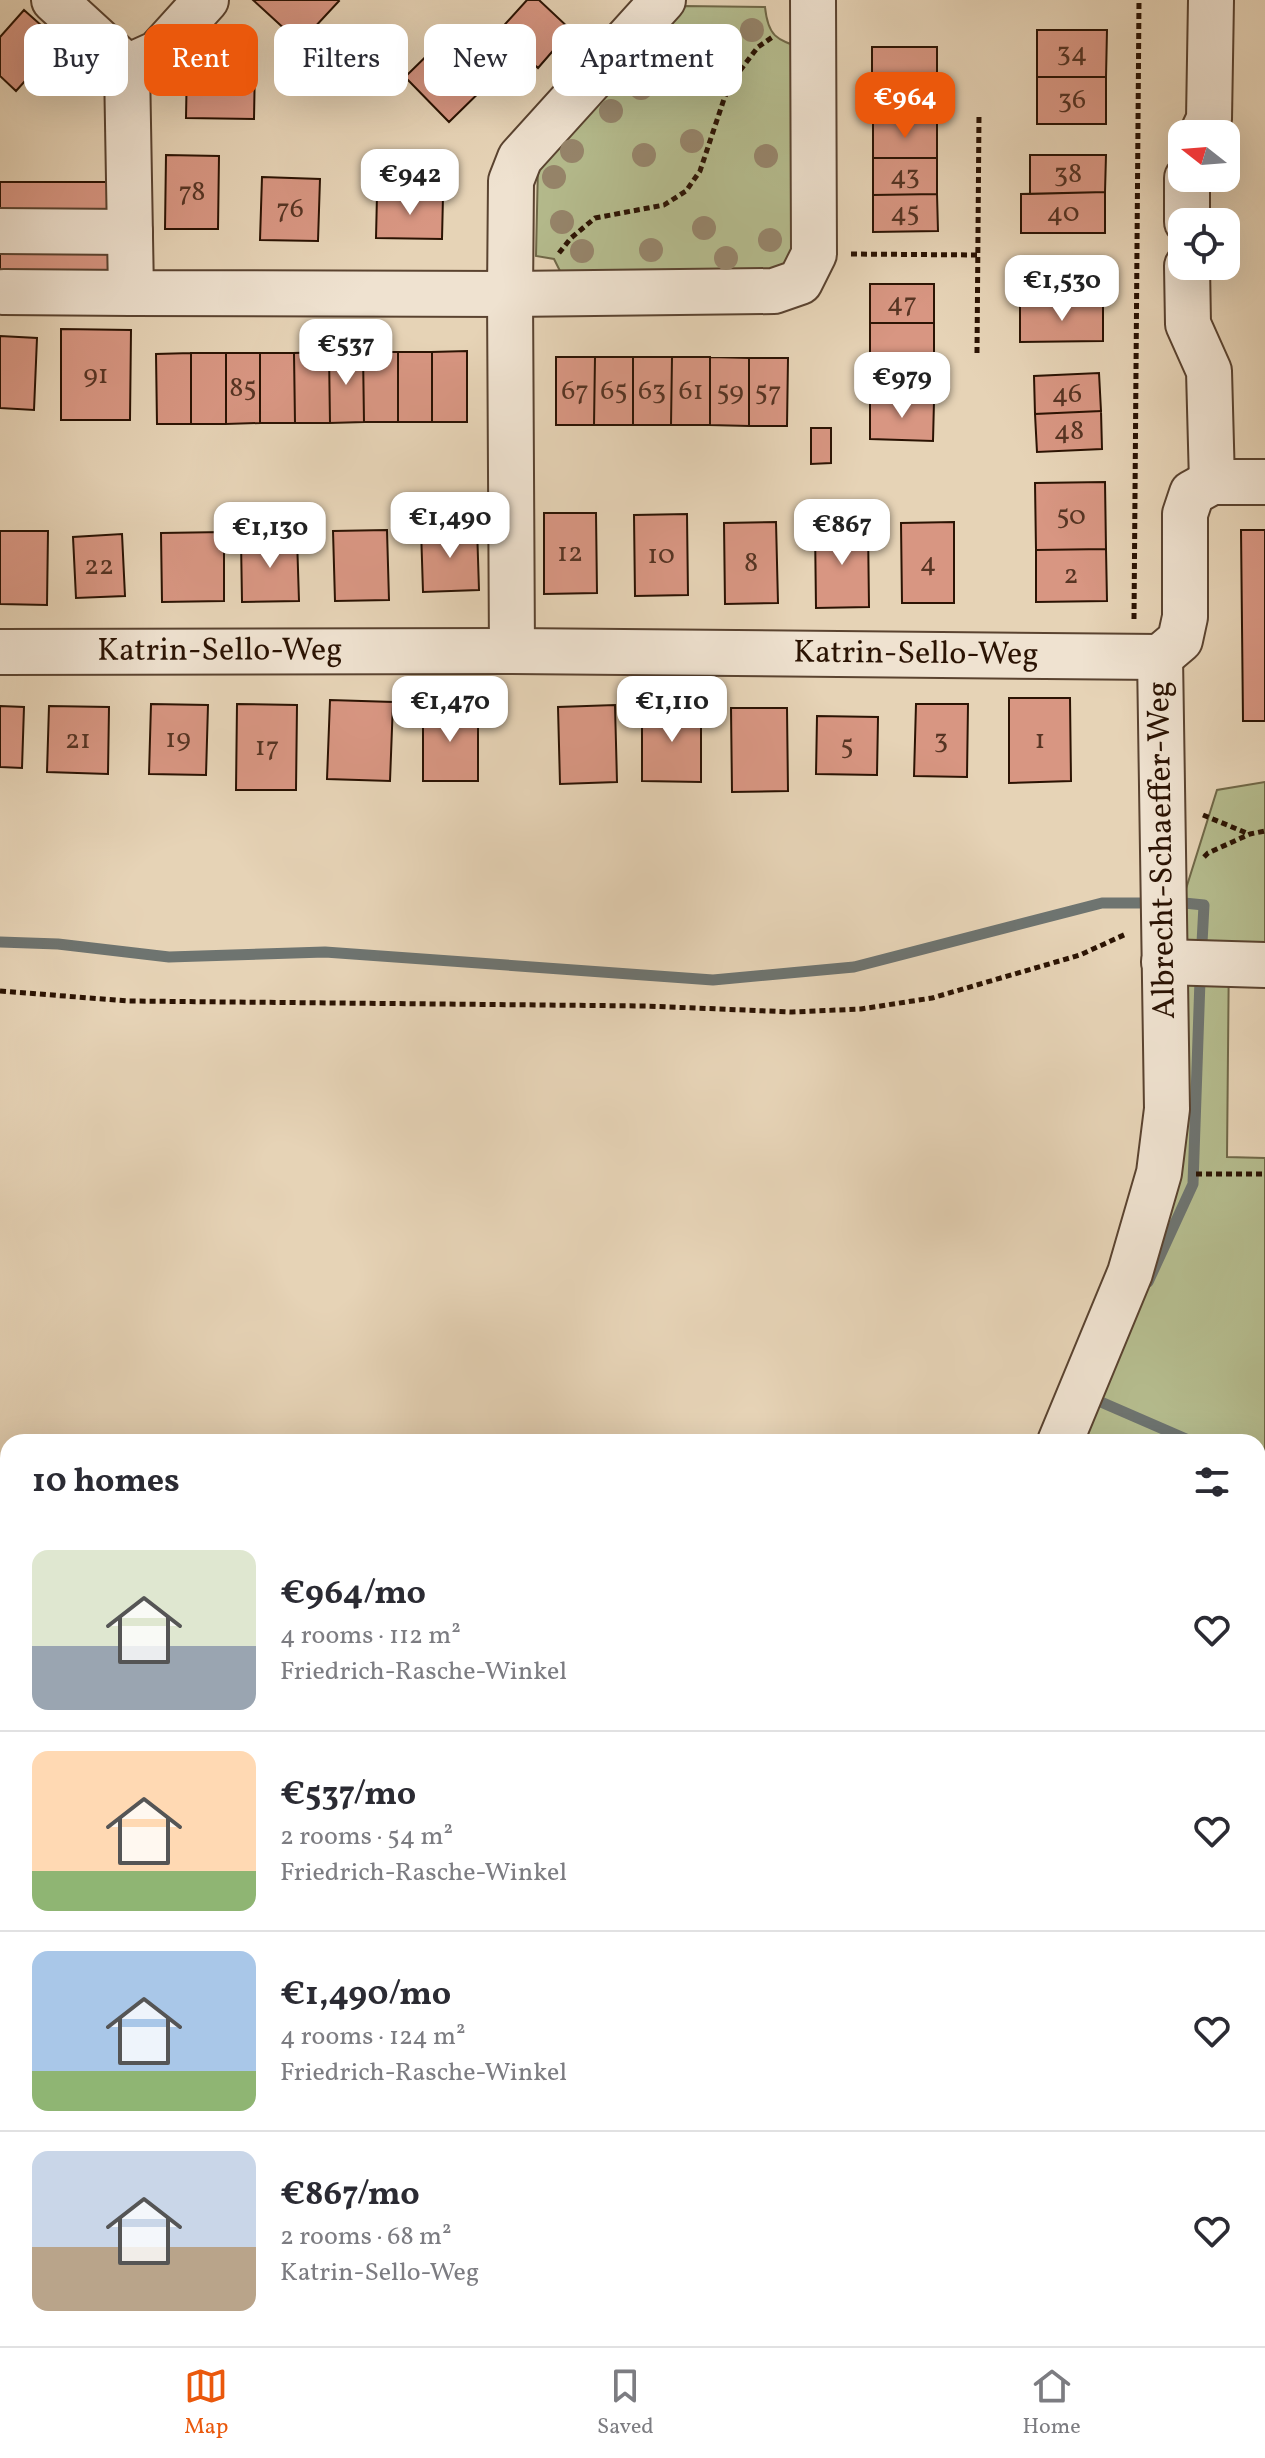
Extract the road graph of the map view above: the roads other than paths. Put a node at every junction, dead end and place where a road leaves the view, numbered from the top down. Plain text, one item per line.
1 (54, 0) edge
2 (206, 0) edge
3 (663, 0) edge
4 (813, 0) edge
5 (1211, 0) edge
6 (80, 24) edge
7 (128, 67) edge
8 (128, 96) edge
9 (1209, 120) edge
10 (0, 231) edge
11 (130, 232) junction
12 (1187, 280) edge
13 (4, 292) dead end
14 (131, 293) junction
15 (510, 294) junction
16 (1212, 482) junction
17 (1265, 482) edge
18 (512, 651) junction
19 (0, 652) edge
20 (1147, 656) junction
21 (1164, 962) junction
22 (1265, 965) edge
23 (1063, 1434) edge

1 - 6 street
2 - 7 street
3 - 15 street
4 - 15 street
5 - 9 street
8 - 11 street
10 - 11 street
11 - 14 street
12 - 16 street
13 - 14 street
14 - 15 street
15 - 18 street
16 - 17 street
16 - 20 street, Albrecht-Schaeffer-Weg
18 - 19 street, Katrin-Sello-Weg
18 - 20 street, Katrin-Sello-Weg
20 - 21 street, Albrecht-Schaeffer-Weg
21 - 22 street
21 - 23 street, Albrecht-Schaeffer-Weg

